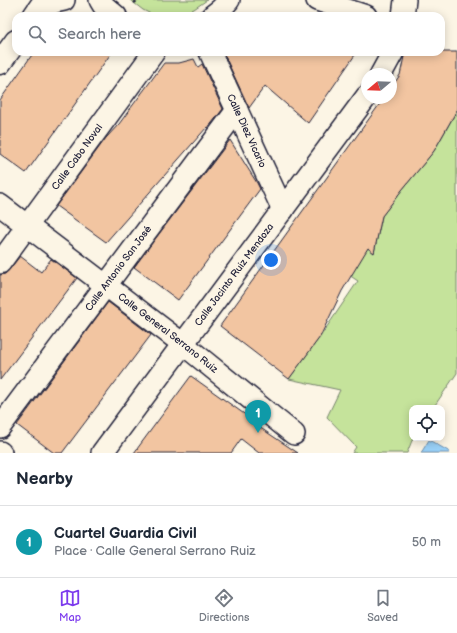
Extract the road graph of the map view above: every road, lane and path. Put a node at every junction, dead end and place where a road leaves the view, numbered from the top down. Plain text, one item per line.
1 (64, 0) edge
2 (229, 0) edge
3 (317, 0) edge
4 (405, 0) edge
5 (39, 9) edge
6 (217, 12) edge
7 (354, 12) edge
8 (404, 12) edge
9 (12, 46) edge
10 (151, 56) edge
11 (212, 56) edge
12 (391, 56) edge
13 (0, 63) edge
14 (385, 68) edge
15 (361, 104) edge
16 (237, 110) junction
17 (0, 205) edge
18 (283, 210) junction
19 (27, 226) junction
20 (0, 263) edge
21 (106, 286) junction
22 (183, 344) junction
23 (0, 427) edge
24 (294, 434) dead end
25 (102, 453) edge

1 - 5 street
2 - 6 street
3 - 7 street
4 - 8 street
9 - 13 street
10 - 19 street, Calle Cabo Noval
11 - 16 street, Calle Diez Vicario
12 - 14 street
15 - 18 street, Calle Jacinto Ruiz Mendoza
16 - 18 street, Calle Diez Vicario
16 - 21 street, Calle Antonio San José
17 - 19 street, Calle General Serrano Ruiz
18 - 22 street, Calle Jacinto Ruiz Mendoza
19 - 20 street, Calle Cabo Noval
19 - 21 street, Calle General Serrano Ruiz
21 - 22 street, Calle General Serrano Ruiz
21 - 23 street, Calle Antonio San José
22 - 24 street, Calle General Serrano Ruiz
22 - 25 street, Calle Jacinto Ruiz Mendoza

